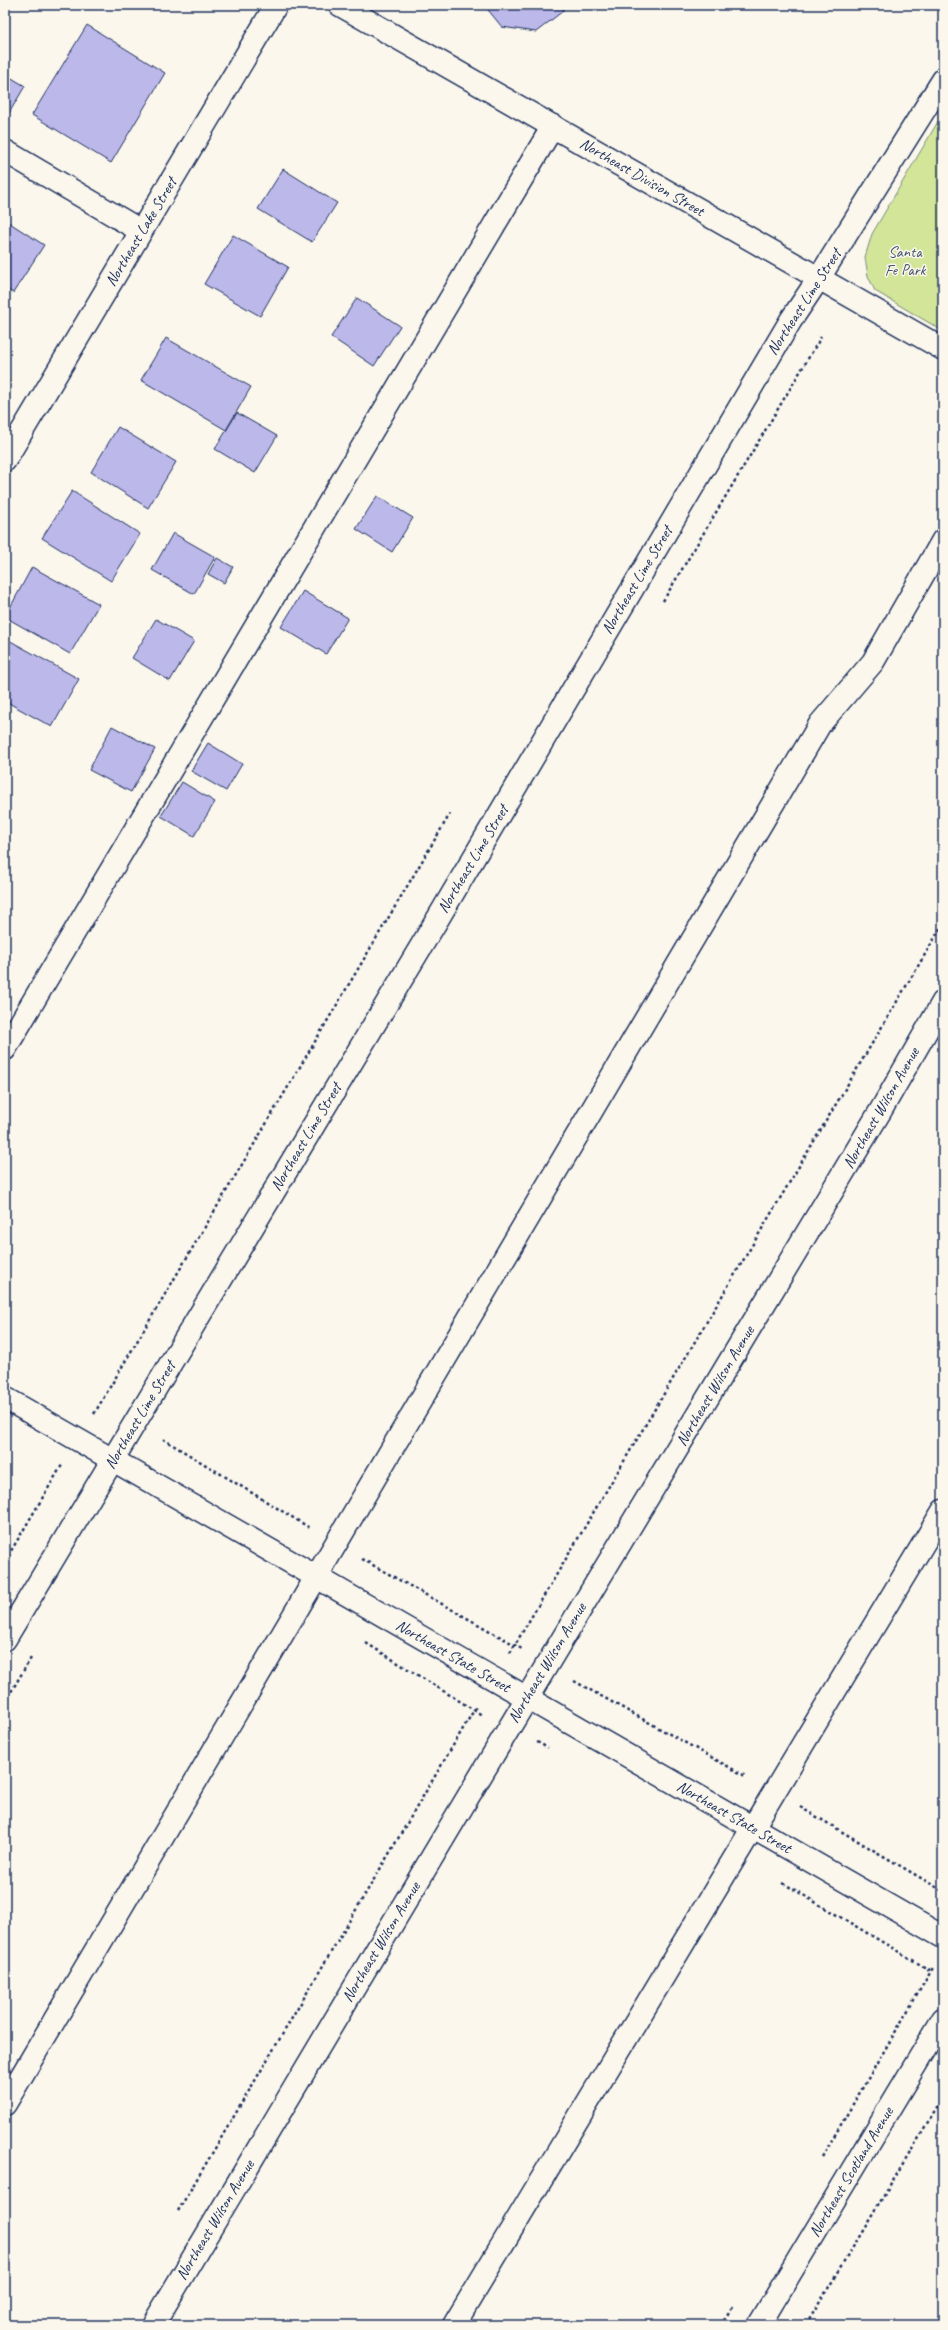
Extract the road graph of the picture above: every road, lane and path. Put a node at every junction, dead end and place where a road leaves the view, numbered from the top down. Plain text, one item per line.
1 (276, 5) edge
2 (340, 5) edge
3 (943, 80) edge
4 (553, 126) junction
5 (5, 150) edge
6 (141, 231) junction
7 (820, 278) junction
8 (943, 349) edge
9 (5, 460) edge
10 (943, 540) edge
11 (450, 814) dead end
12 (943, 924) edge
13 (943, 1002) edge
14 (5, 1049) edge
15 (5, 1398) edge
16 (163, 1439) dead end
17 (78, 1440) junction
18 (112, 1460) junction
19 (943, 1511) edge
20 (337, 1544) junction
21 (5, 1561) edge
22 (318, 1578) junction
23 (5, 1639) edge
24 (514, 1646) junction
25 (548, 1662) junction
26 (494, 1679) junction
27 (574, 1680) dead end
28 (526, 1698) junction
29 (754, 1828) junction
30 (943, 1937) edge
31 (931, 1971) dead end
32 (943, 2019) edge
33 (943, 2098) edge
34 (5, 2104) edge
35 (819, 2161) dead end
36 (178, 2210) dead end
37 (733, 2304) dead end
38 (5, 2319) edge
39 (16, 2325) edge
40 (153, 2325) edge
41 (454, 2325) edge
42 (720, 2325) edge
43 (759, 2325) edge
44 (806, 2325) edge

1 - 6 street, Northeast Lake Street
2 - 4 street, Northeast Division Street
3 - 7 street, Northeast Lime Street
4 - 7 street, Northeast Division Street
4 - 14 street
5 - 6 street
6 - 9 street, Northeast Lake Street
7 - 8 street, Northeast Division Street
7 - 18 street, Northeast Lime Street
10 - 20 street
11 - 17 path
12 - 24 path
13 - 25 street, Northeast Wilson Avenue
15 - 17 street, Northeast State Street
16 - 20 path
17 - 18 street, Northeast State Street
17 - 21 path
18 - 22 street, Northeast State Street
18 - 23 street, Northeast Lime Street
19 - 29 street
20 - 22 street
20 - 24 path
22 - 26 street, Northeast State Street
22 - 34 street
24 - 25 path
24 - 26 path
25 - 27 path
25 - 28 street, Northeast Wilson Avenue
26 - 28 street, Northeast State Street
26 - 36 path
28 - 29 street, Northeast State Street
28 - 40 street, Northeast Wilson Avenue
29 - 30 street, Northeast State Street
29 - 41 street
31 - 35 path
32 - 43 street, Northeast Scotland Avenue
33 - 44 path
37 - 42 path
38 - 39 path

